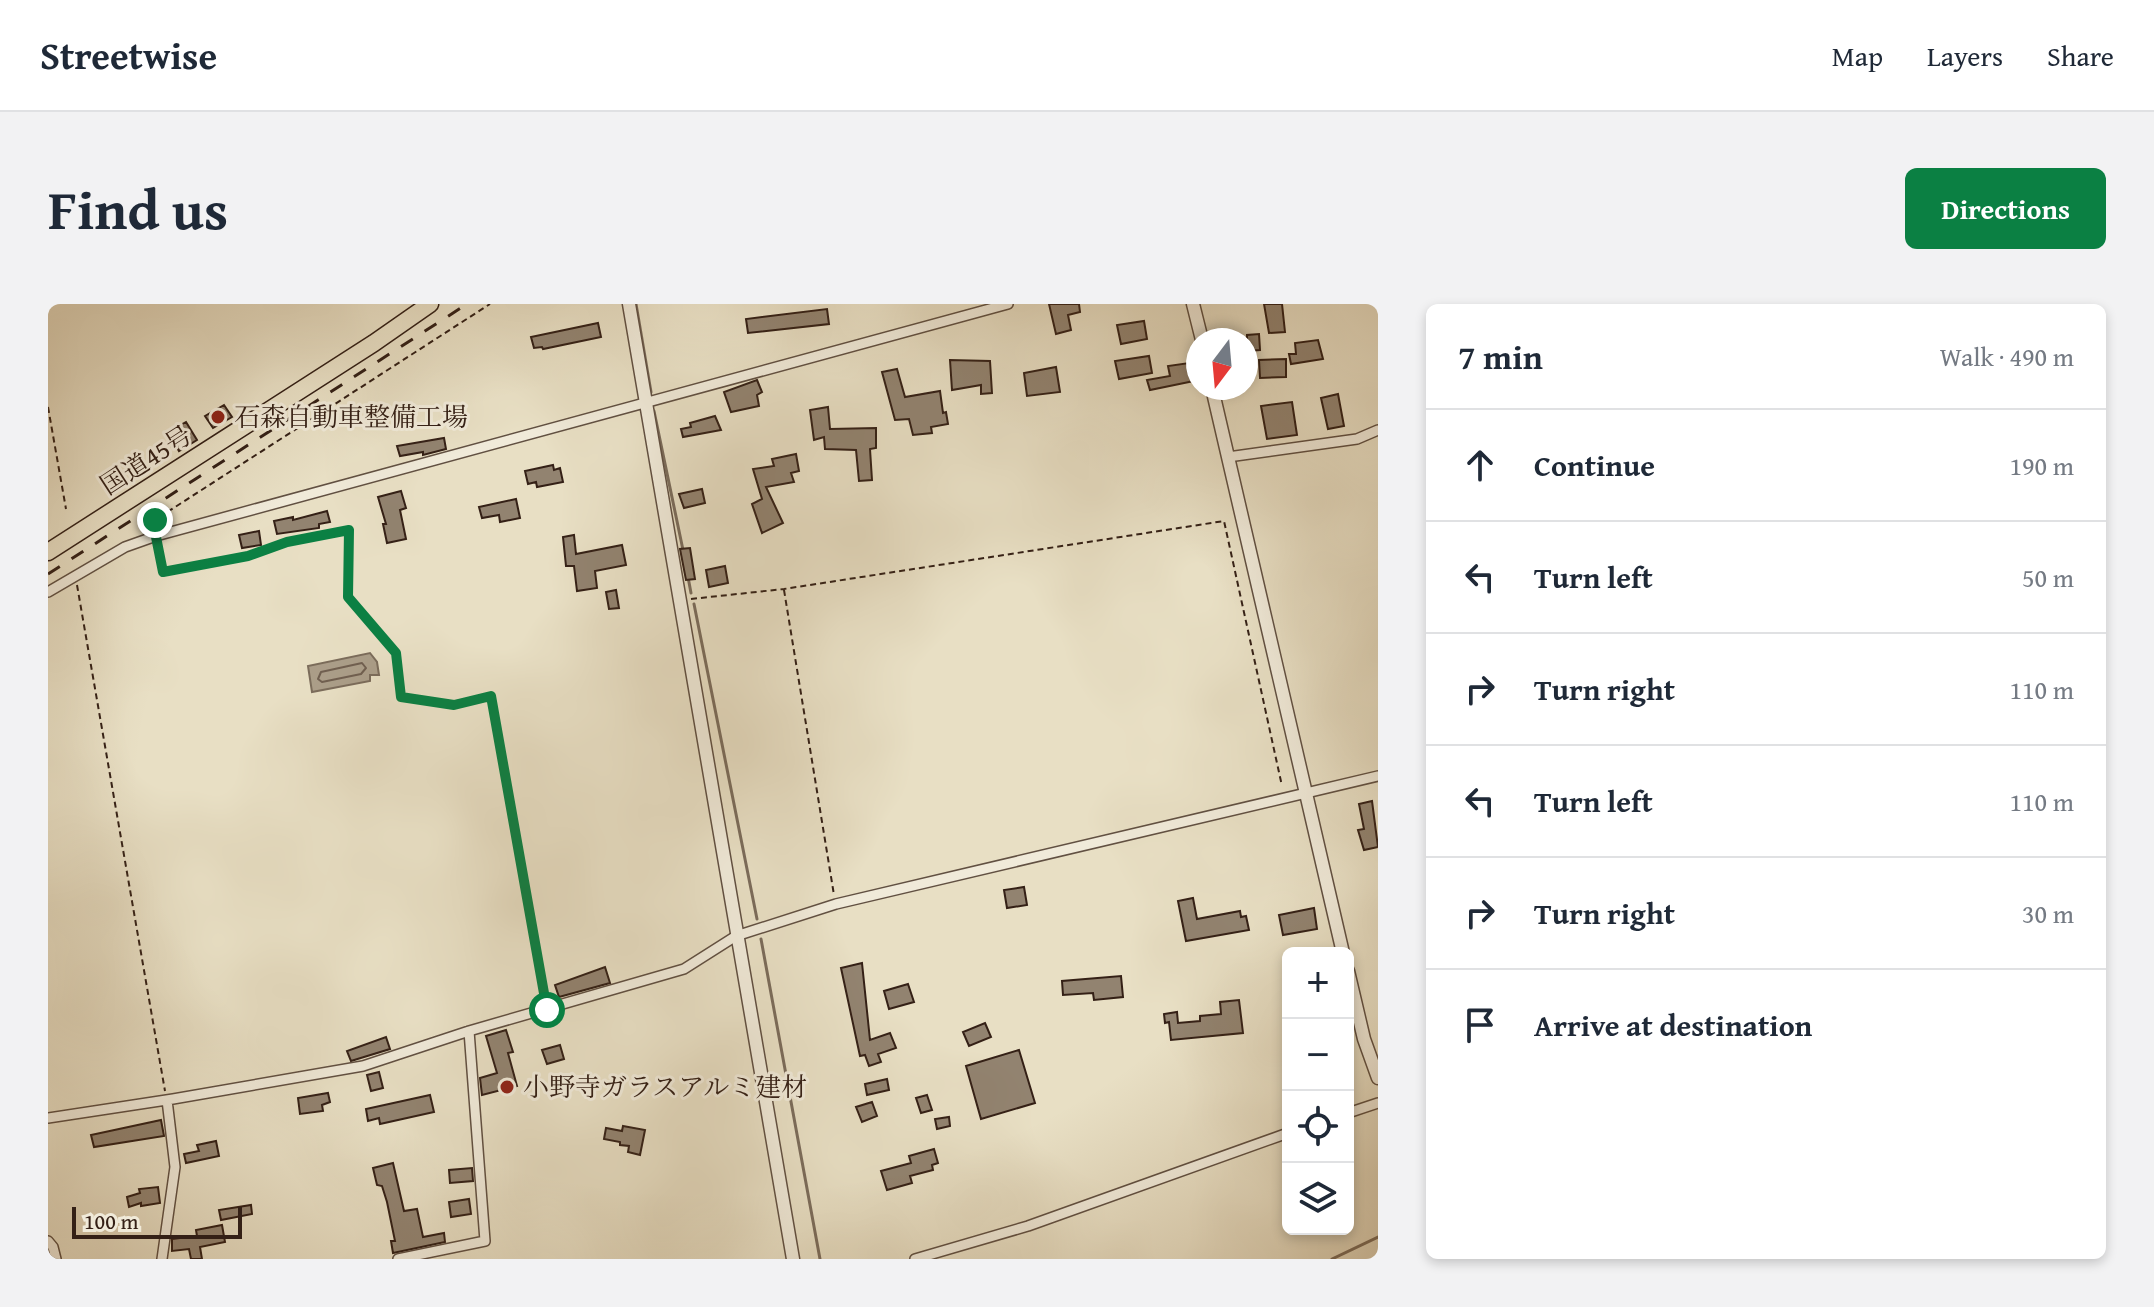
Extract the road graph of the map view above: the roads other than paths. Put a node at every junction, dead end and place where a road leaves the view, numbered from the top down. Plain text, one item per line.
1 (430, 304) edge
2 (629, 304) edge
3 (1008, 304) edge
4 (1193, 304) edge
5 (1199, 328) edge
6 (1215, 400) edge
7 (646, 404) junction
8 (1378, 430) edge
9 (1228, 457) junction
10 (48, 552) edge
11 (48, 592) edge
12 (1378, 776) edge
13 (1305, 795) junction
14 (736, 936) junction
15 (1342, 947) edge
16 (1354, 996) edge
17 (469, 1031) junction
18 (1378, 1078) edge
19 (167, 1100) junction
20 (1378, 1103) edge
21 (1354, 1111) edge
22 (48, 1118) edge
23 (1282, 1135) edge
24 (48, 1241) edge
25 (56, 1259) edge
26 (162, 1259) edge
27 (398, 1259) edge
28 (793, 1259) edge
29 (915, 1259) edge

1 - 10 highway, 国道45号
2 - 7 street
3 - 7 street
4 - 5 street
6 - 9 street
7 - 11 street
7 - 14 street
8 - 9 street
9 - 13 street
12 - 13 street
13 - 14 street
13 - 15 street
14 - 17 street
14 - 28 street
16 - 18 street
17 - 19 street
17 - 27 street
19 - 22 street
19 - 26 street
20 - 21 street
23 - 29 street
24 - 25 street

